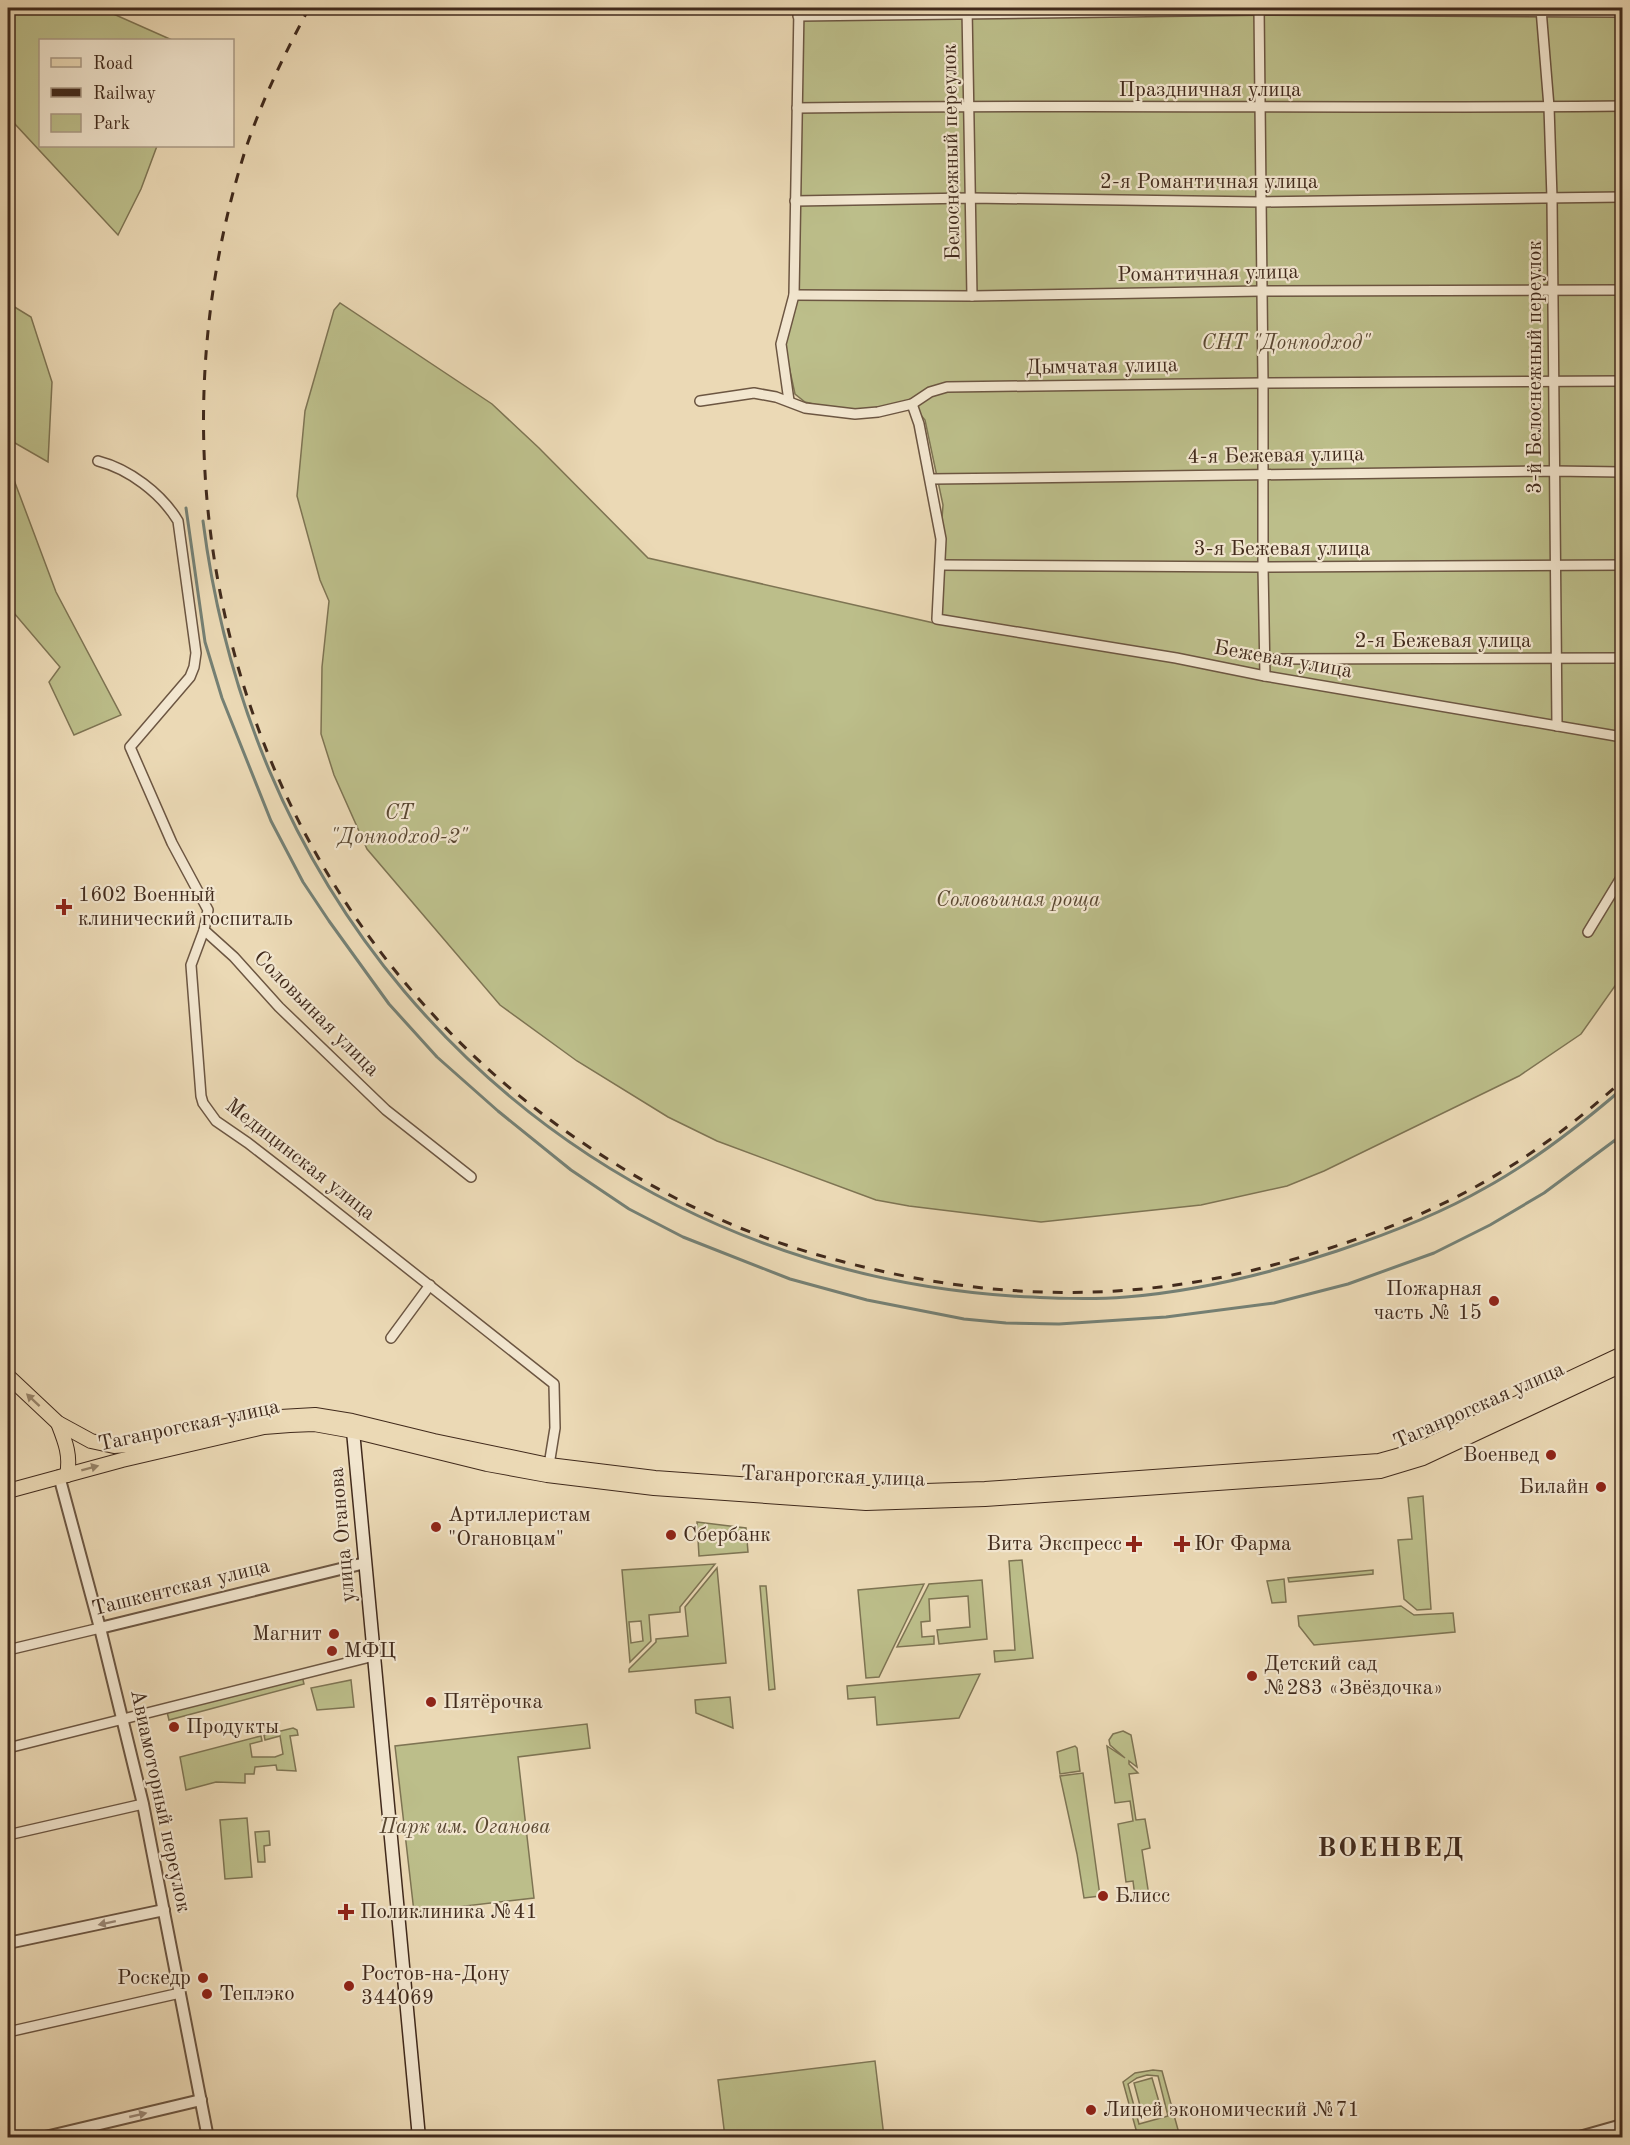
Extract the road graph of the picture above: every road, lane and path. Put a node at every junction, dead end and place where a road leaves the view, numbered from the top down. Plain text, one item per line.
1 (1260, 9) edge
2 (1541, 10) edge
3 (967, 11) edge
4 (799, 12) edge
5 (1623, 12) edge
6 (969, 106) junction
7 (1623, 106) edge
8 (1549, 107) junction
9 (797, 108) junction
10 (1260, 108) junction
11 (1623, 197) edge
12 (972, 198) junction
13 (1552, 198) junction
14 (795, 201) junction
15 (1261, 202) junction
16 (1552, 290) junction
17 (1623, 290) edge
18 (1261, 291) junction
19 (794, 295) junction
20 (972, 296) junction
21 (1554, 381) junction
22 (1623, 381) edge
23 (1263, 383) junction
24 (700, 401) dead end
25 (789, 401) junction
26 (912, 404) junction
27 (98, 461) dead end
28 (1553, 471) junction
29 (1623, 472) edge
30 (1263, 475) junction
31 (931, 480) junction
32 (941, 565) junction
33 (1554, 565) junction
34 (1623, 565) edge
35 (1263, 567) junction
36 (1623, 658) edge
37 (1264, 659) junction
38 (1555, 659) junction
39 (1265, 676) junction
40 (1557, 726) junction
41 (1623, 737) edge
42 (1623, 876) edge
43 (204, 930) junction
44 (1588, 932) dead end
45 (471, 1177) dead end
46 (430, 1285) junction
47 (391, 1338) dead end
48 (1623, 1354) edge
49 (1623, 1365) edge
50 (8, 1376) edge
51 (58, 1423) junction
52 (353, 1426) junction
53 (548, 1470) junction
54 (63, 1475) junction
55 (8, 1491) edge
56 (1016, 1492) junction
57 (365, 1563) junction
58 (100, 1628) junction
59 (8, 1650) edge
60 (374, 1656) junction
61 (123, 1720) junction
62 (8, 1748) edge
63 (143, 1804) junction
64 (8, 1835) edge
65 (164, 1910) junction
66 (8, 1943) edge
67 (180, 1993) junction
68 (8, 2032) edge
69 (201, 2100) junction
70 (1623, 2125) edge
71 (40, 2138) edge
72 (208, 2138) edge
73 (419, 2138) edge
74 (1576, 2138) edge

1 - 2 street
1 - 3 street
1 - 10 street
2 - 5 street
2 - 8 street, 3-й Белоснежный переулок
3 - 4 street
3 - 6 street, Белоснежный переулок
4 - 9 street
6 - 9 street, Праздничная улица
6 - 10 street, Праздничная улица
6 - 12 street, Белоснежный переулок
7 - 8 street, Праздничная улица
8 - 10 street, Праздничная улица
8 - 13 street, 3-й Белоснежный переулок
9 - 14 street
10 - 15 street
11 - 13 street, 2-я Романтичная улица
12 - 14 street, 2-я Романтичная улица
12 - 15 street, 2-я Романтичная улица
12 - 20 street, Белоснежный переулок
13 - 15 street, 2-я Романтичная улица
13 - 16 street, 3-й Белоснежный переулок
14 - 19 street
15 - 18 street
16 - 17 street, Романтичная улица
16 - 18 street, Романтичная улица
16 - 21 street, 3-й Белоснежный переулок
18 - 20 street, Романтичная улица
18 - 23 street
19 - 20 street, Романтичная улица
19 - 25 street
21 - 22 street, Дымчатая улица
21 - 23 street, Дымчатая улица
21 - 28 street, 3-й Белоснежный переулок
23 - 26 street, Дымчатая улица
23 - 30 street
24 - 25 street, Дымчатая улица
25 - 26 street, Дымчатая улица
26 - 31 street
27 - 43 street
28 - 29 street, 4-я Бежевая улица
28 - 30 street, 4-я Бежевая улица
28 - 33 street, 3-й Белоснежный переулок
30 - 31 street, 4-я Бежевая улица
30 - 35 street
31 - 32 street
32 - 35 street, 3-я Бежевая улица
32 - 39 street, Бежевая улица
33 - 34 street, 3-я Бежевая улица
33 - 35 street, 3-я Бежевая улица
33 - 38 street, 3-й Белоснежный переулок
35 - 37 street
36 - 38 street, 2-я Бежевая улица
37 - 38 street, 2-я Бежевая улица
37 - 39 street
38 - 40 street, 3-й Белоснежный переулок
39 - 40 street, Бежевая улица
40 - 41 street, Бежевая улица
42 - 44 street
43 - 45 street, Соловьиная улица
43 - 46 street, Медицинская улица
46 - 47 street
46 - 53 street, Медицинская улица
48 - 56 main road, Таганрогская улица
49 - 56 main road, Таганрогская улица
51 -> 50 main road
51 - 52 main road, Таганрогская улица
51 - 54 main road, Таганрогская улица
52 - 53 main road, Таганрогская улица
54 -> 52 main road, Таганрогская улица
52 - 57 main road, улица Оганова
53 - 56 main road, Таганрогская улица
54 - 55 main road, Таганрогская улица
54 - 58 street, Авиамоторный переулок
57 - 58 street, Ташкентская улица
57 - 60 main road, улица Оганова
58 - 59 street, Ташкентская улица
58 - 61 street, Авиамоторный переулок
60 - 61 street
60 - 73 main road, улица Оганова
61 - 62 street
61 - 63 street, Авиамоторный переулок
63 - 64 street
63 - 65 street, Авиамоторный переулок
65 -> 66 street
65 - 67 street, Авиамоторный переулок
67 - 68 street
67 - 69 street, Авиамоторный переулок
71 -> 69 street
69 - 72 street, Авиамоторный переулок
70 - 74 street

